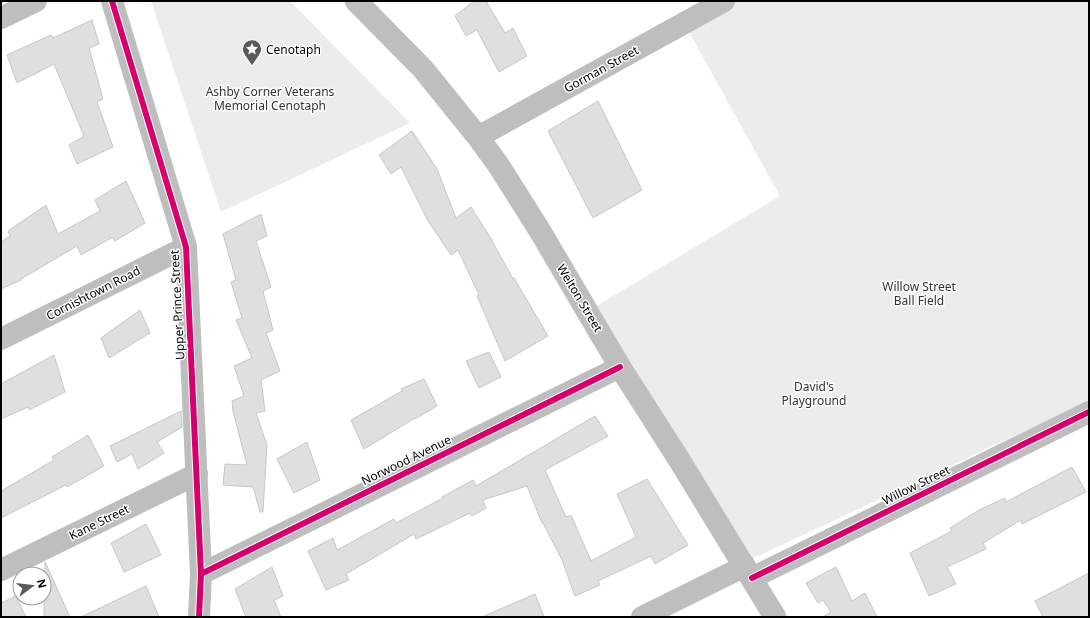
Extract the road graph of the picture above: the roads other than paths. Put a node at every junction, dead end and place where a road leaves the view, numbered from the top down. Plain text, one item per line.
1 (36, 1) edge
2 (112, 1) edge
3 (356, 1) edge
4 (724, 1) edge
5 (1, 18) edge
6 (478, 136) junction
7 (186, 247) junction
8 (1, 339) edge
9 (620, 367) junction
10 (1089, 412) edge
11 (197, 474) junction
12 (1, 570) edge
13 (749, 572) junction
14 (201, 574) junction
15 (198, 617) edge
16 (642, 617) edge
17 (776, 617) edge

1 - 5 street
2 - 7 street, Upper Prince Street
3 - 6 street, Welton Street
4 - 6 street, Gorman Street
6 - 9 street, Welton Street
7 - 8 street, Cornishtown Road
7 - 11 street, Upper Prince Street
9 - 13 street, Welton Street
9 - 14 street, Norwood Avenue
10 - 13 street, Willow Street
11 - 12 street, Kane Street
11 - 14 street, Upper Prince Street
13 - 16 street, Willow Street
13 - 17 street, Welton Street
14 - 15 street, Upper Prince Street

